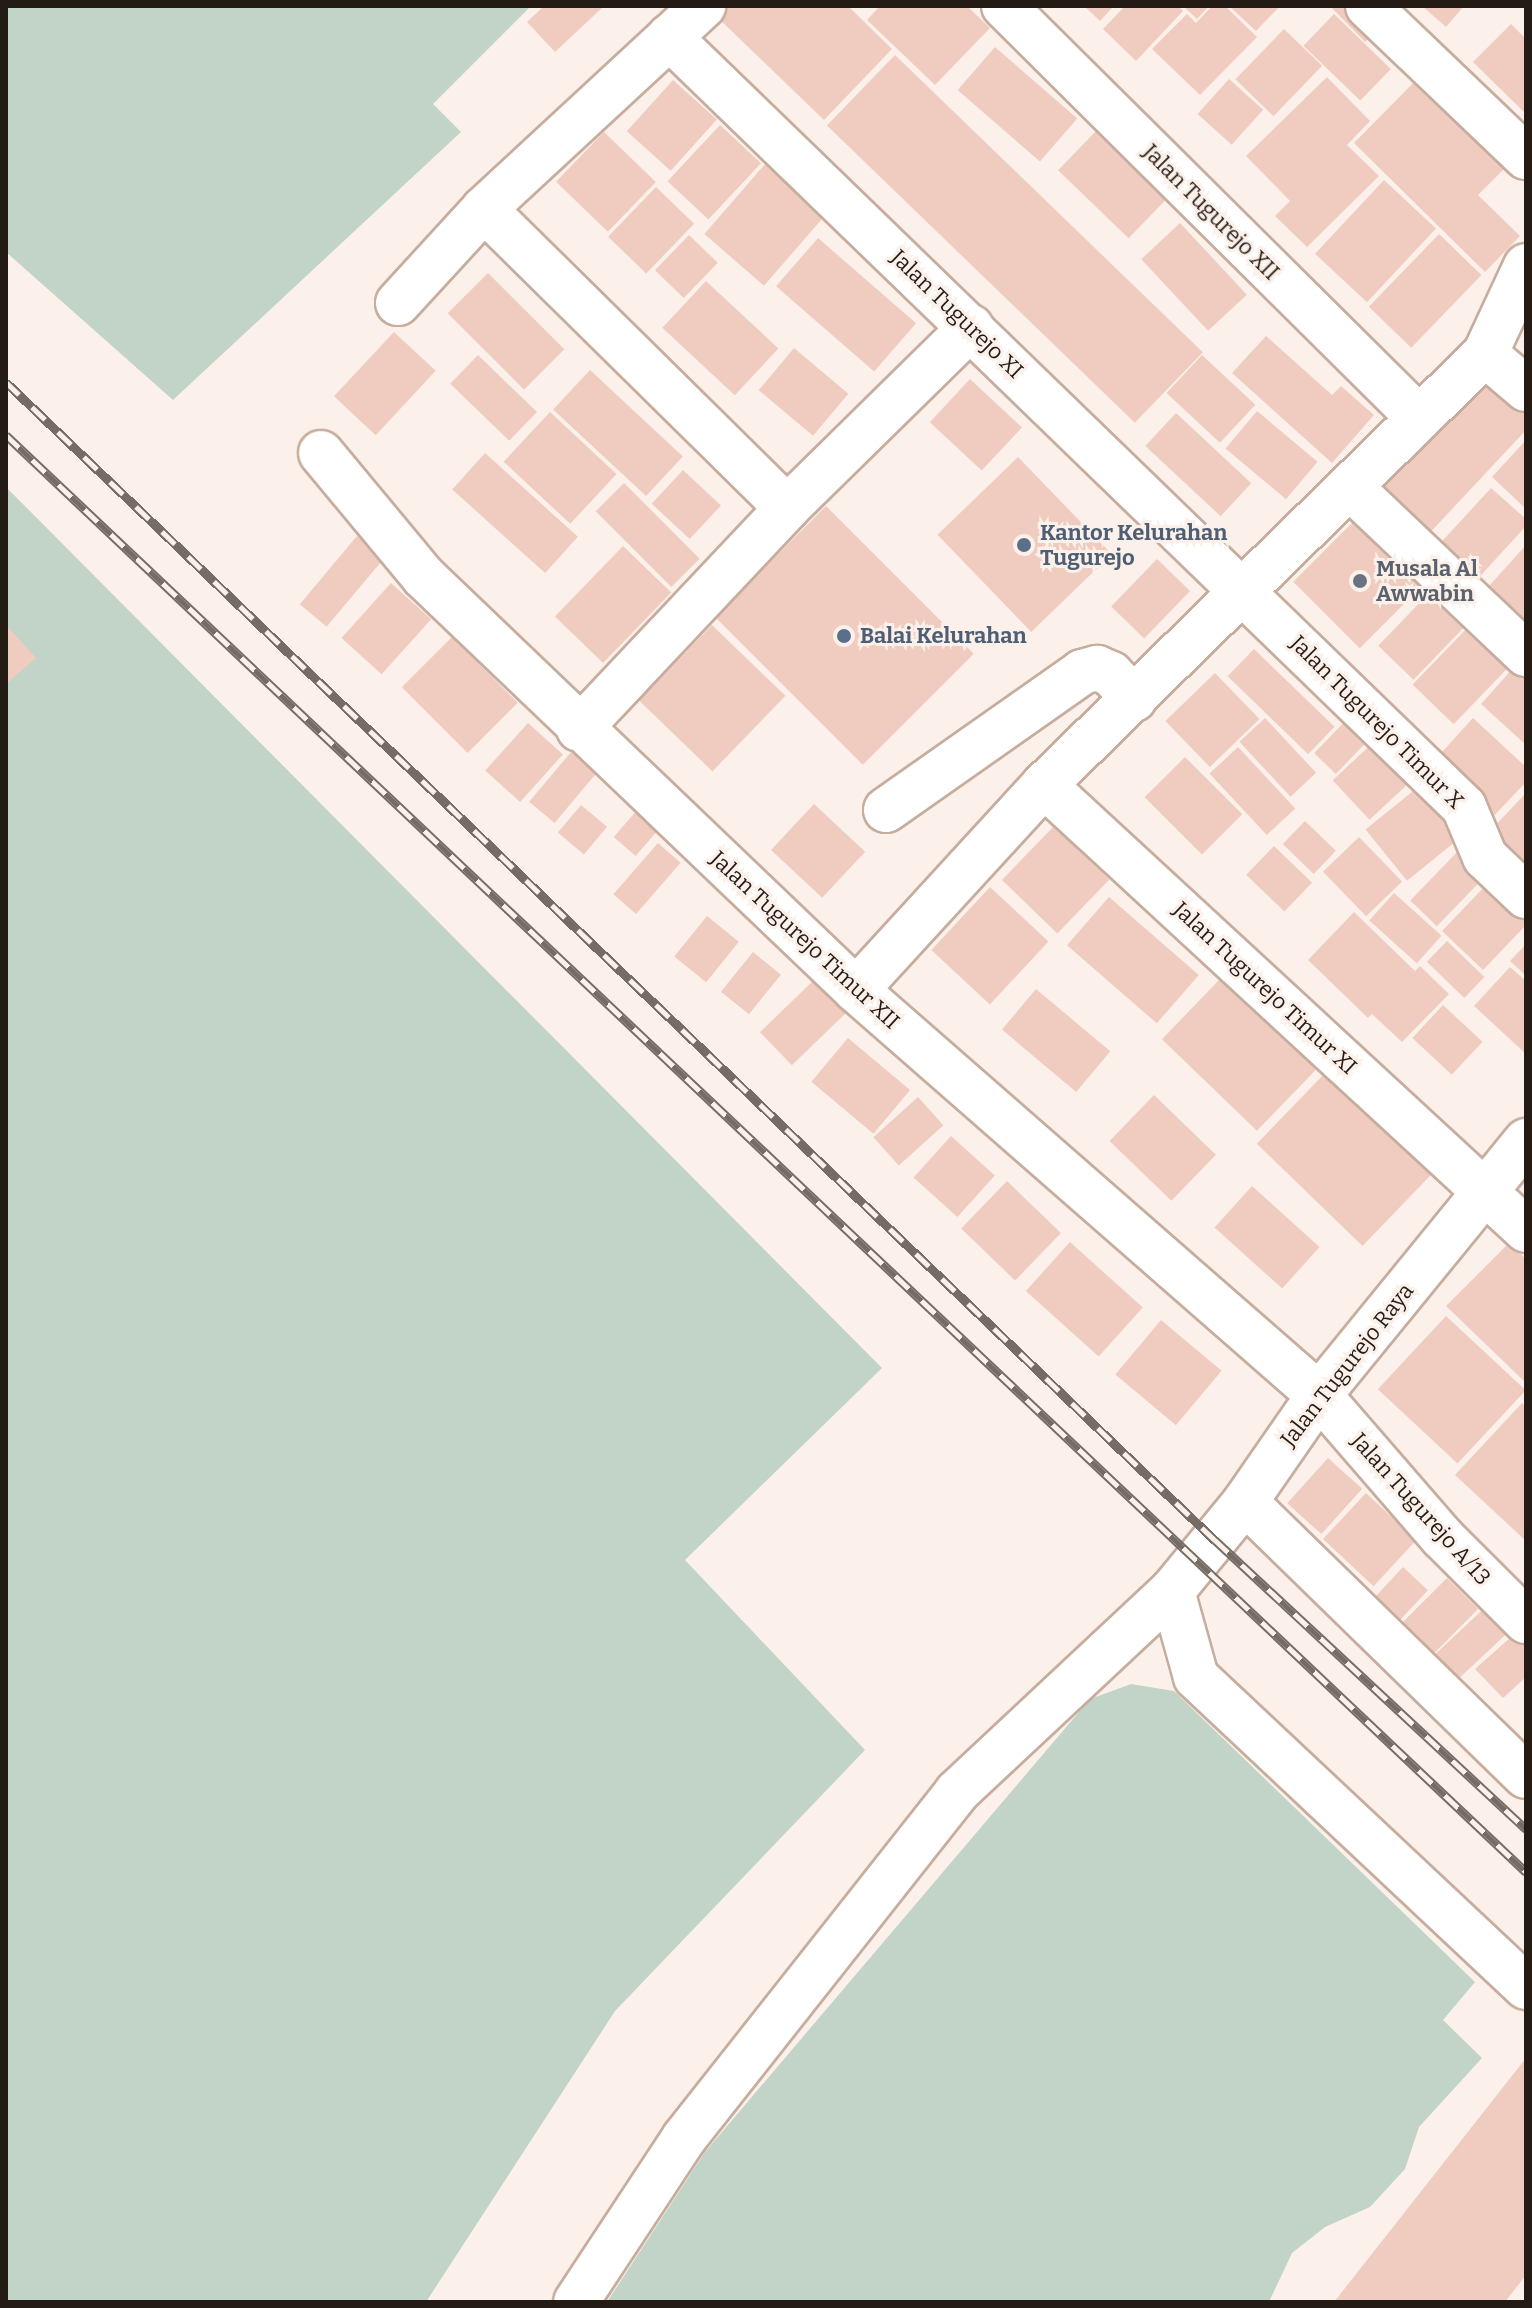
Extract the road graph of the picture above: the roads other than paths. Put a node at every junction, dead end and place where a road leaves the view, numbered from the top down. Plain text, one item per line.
1 (703, 6) edge
2 (1004, 6) edge
3 (1368, 6) edge
4 (669, 37) junction
5 (1526, 157) edge
6 (484, 209) junction
7 (1526, 266) edge
8 (398, 303) dead end
9 (971, 327) junction
10 (1485, 354) junction
11 (1526, 389) edge
12 (1419, 418) junction
13 (321, 453) dead end
14 (1350, 487) junction
15 (787, 508) junction
16 (1246, 591) junction
17 (1526, 654) edge
18 (1134, 699) junction
19 (579, 729) junction
20 (1044, 785) junction
21 (886, 810) dead end
22 (1526, 896) edge
23 (856, 990) junction
24 (1526, 1141) edge
25 (1485, 1191) junction
26 (1526, 1230) edge
27 (1319, 1395) junction
28 (1245, 1502) junction
29 (1172, 1591) junction
30 (1526, 1621) edge
31 (1526, 1776) edge
32 (1526, 1987) edge
33 (576, 2302) edge

1 - 4 street
2 - 12 street, Jalan Tugurejo XII
3 - 5 street
4 - 6 street
4 - 9 street, Jalan Tugurejo XI
6 - 8 street
6 - 15 street
7 - 10 street
9 - 15 street
9 - 16 street, Jalan Tugurejo XI
10 - 11 street
10 - 12 street
12 - 14 street
13 - 19 street, Jalan Tugurejo Timur XII
14 - 16 street
14 - 17 street
15 - 19 street
16 - 18 street
16 - 22 street, Jalan Tugurejo Timur X
18 - 20 street
18 - 21 street
19 - 23 street, Jalan Tugurejo Timur XII
20 - 23 street
20 - 25 street, Jalan Tugurejo Timur XI
23 - 27 street, Jalan Tugurejo Timur XII
24 - 25 street, Jalan Tugurejo Raya
25 - 26 street, Jalan Tugurejo Timur XI
25 - 27 street, Jalan Tugurejo Raya
27 - 28 street, Jalan Tugurejo Raya
27 - 30 street, Jalan Tugurejo A/13
28 - 29 street, Jalan Tugurejo Raya
28 - 31 street
29 - 32 street
29 - 33 street, Jalan Tugurejo Raya

